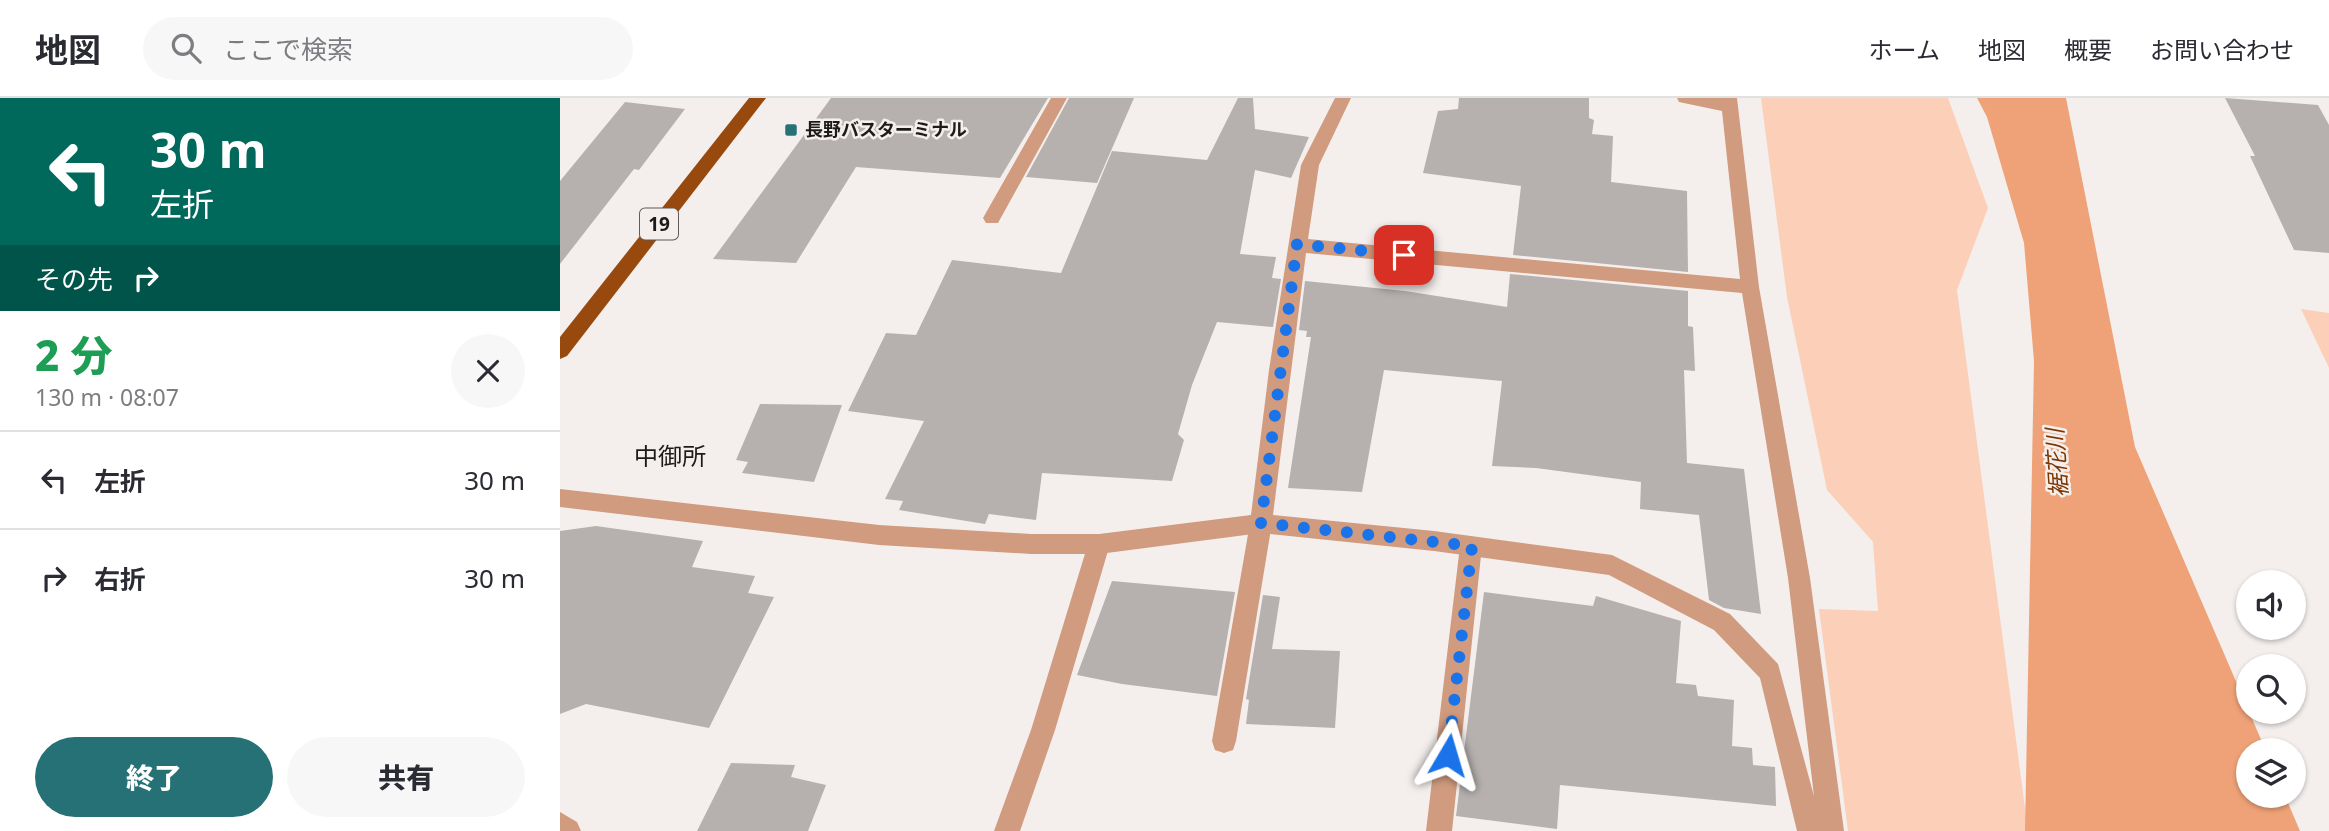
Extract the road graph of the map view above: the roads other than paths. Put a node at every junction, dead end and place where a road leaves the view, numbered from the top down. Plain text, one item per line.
1 (758, 98) edge
2 (1059, 98) edge
3 (1343, 98) edge
4 (1685, 98) edge
5 (1729, 102) edge
6 (992, 218) dead end
7 (1297, 244) junction
8 (1750, 287) junction
9 (560, 351) edge
10 (560, 498) edge
11 (1261, 523) junction
12 (1099, 544) junction
13 (1472, 546) junction
14 (1224, 741) dead end
15 (560, 825) edge
16 (568, 831) edge
17 (1007, 831) edge
18 (1439, 831) edge
19 (1810, 831) edge
20 (1831, 831) edge

1 - 9 highway, 19
2 - 6 street
3 - 7 street
4 - 5 street
5 - 8 street
7 - 8 street
7 - 11 street
8 - 20 street
10 - 12 street
11 - 12 street
11 - 13 street
11 - 14 street
12 - 17 street
13 - 18 street
13 - 19 street
15 - 16 street

